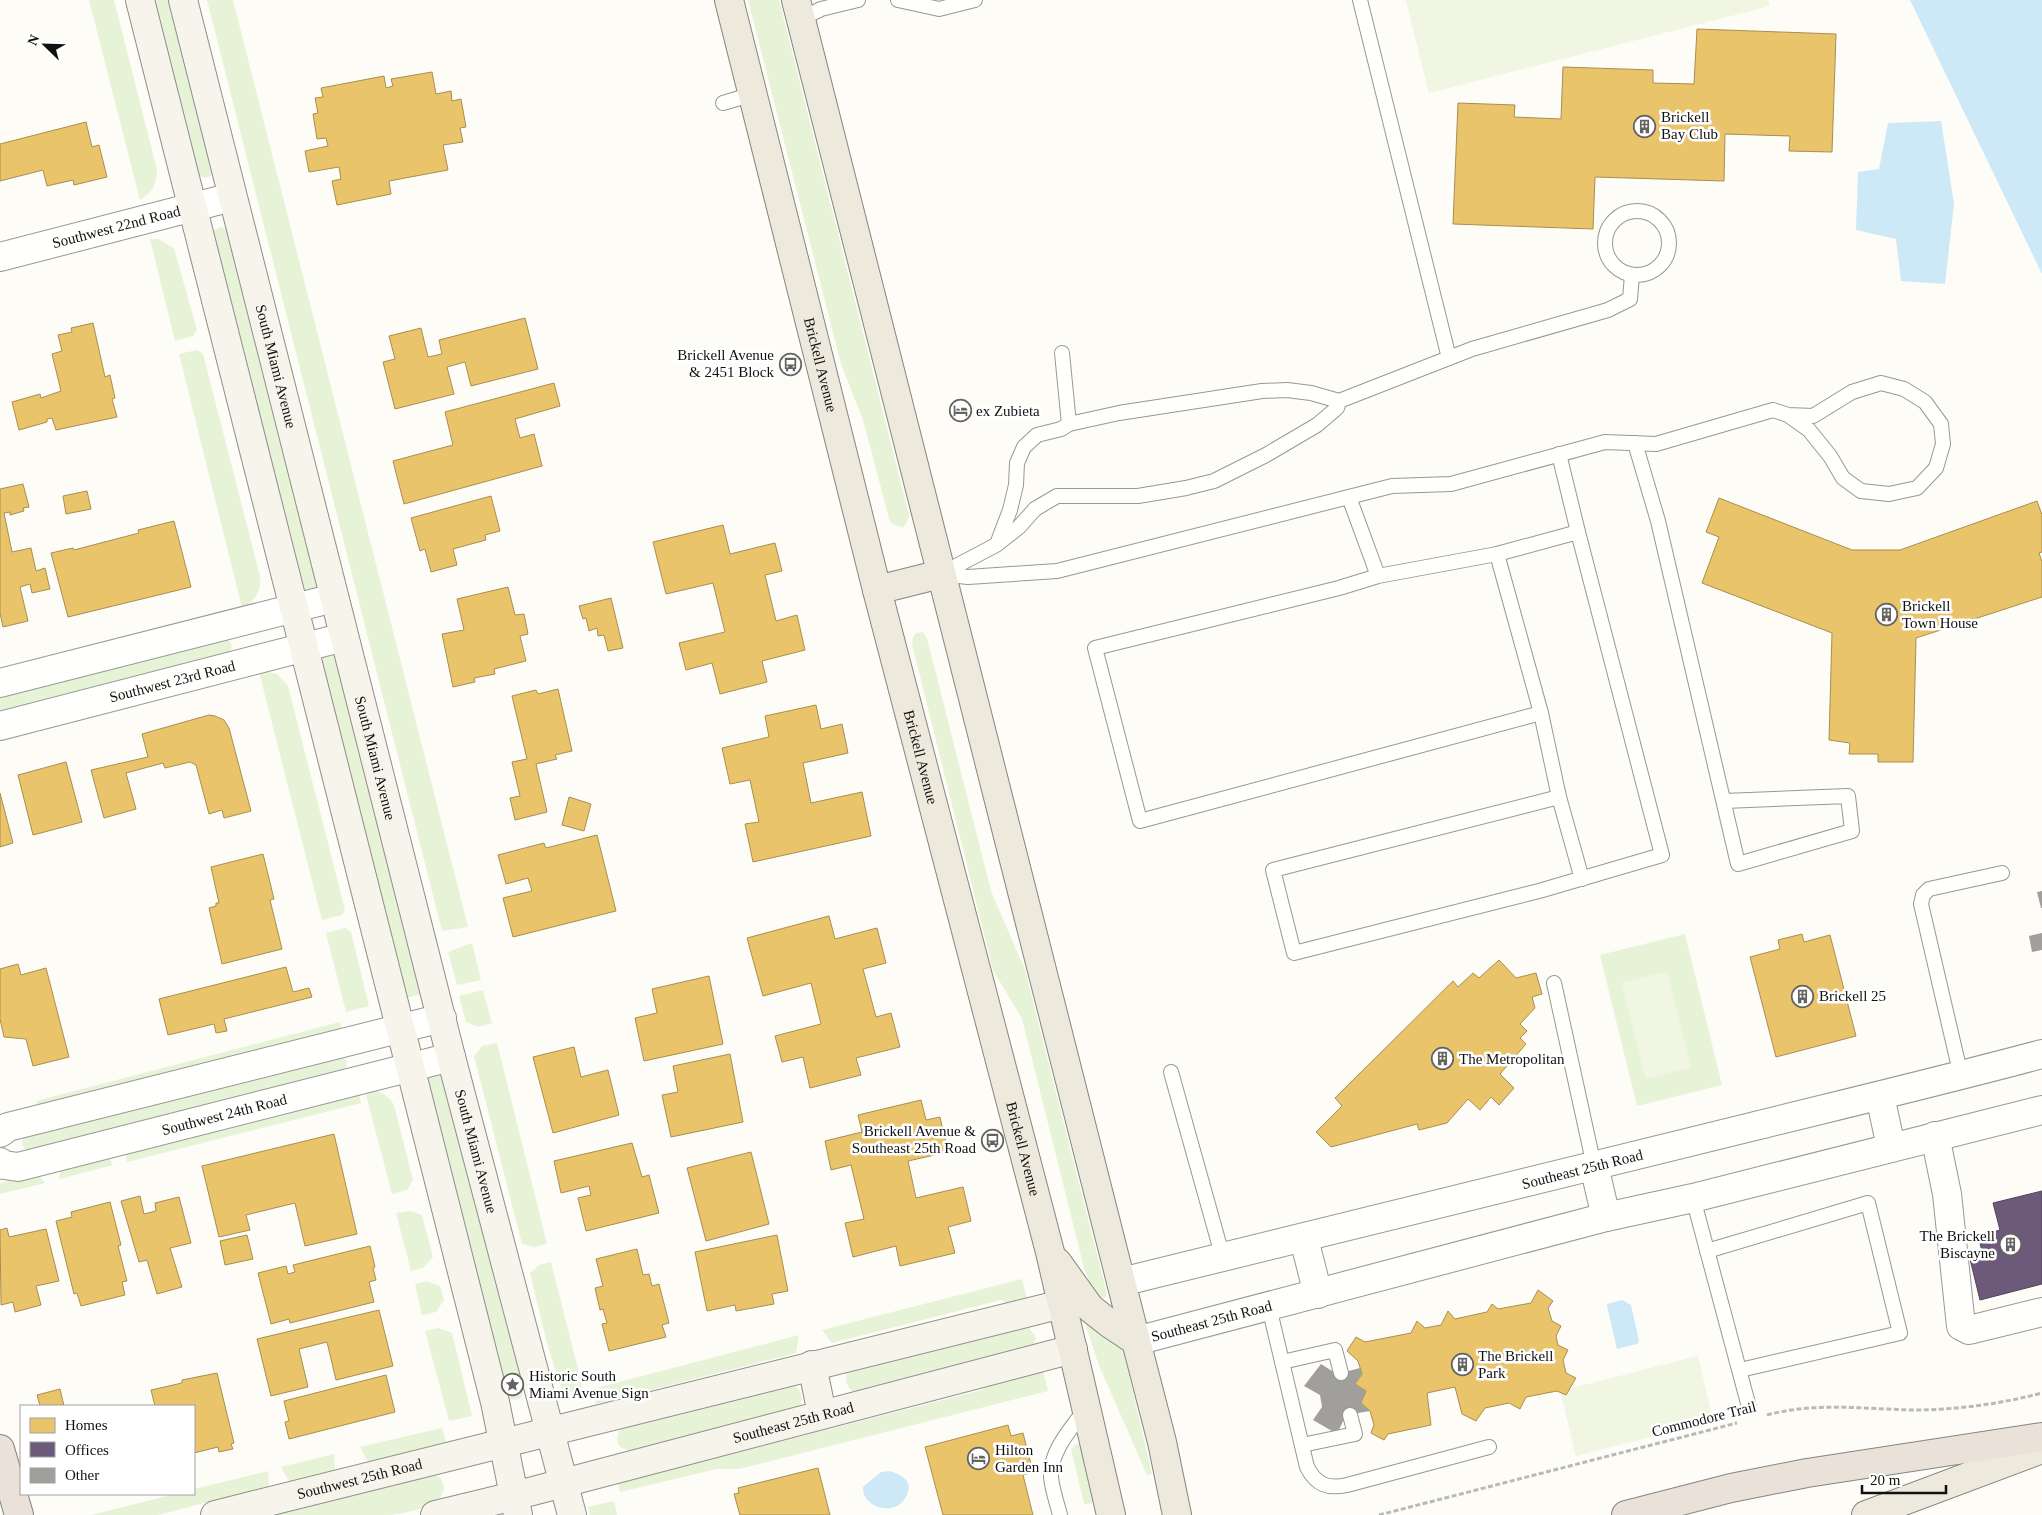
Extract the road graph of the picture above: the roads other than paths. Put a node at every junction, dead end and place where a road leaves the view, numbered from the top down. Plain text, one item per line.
1 (140, 0) edge
2 (183, 0) edge
3 (729, 0) edge
4 (858, 0) edge
5 (898, 0) edge
6 (975, 0) edge
7 (1360, 0) edge
8 (798, 9) edge
9 (753, 94) junction
10 (723, 103) dead end
11 (232, 197) junction
12 (193, 208) junction
13 (0, 257) edge
14 (1632, 275) junction
15 (1062, 352) dead end
16 (1449, 358) junction
17 (1339, 401) junction
18 (1788, 415) junction
19 (1069, 424) junction
20 (1635, 443) junction
21 (1559, 454) junction
22 (1349, 497) junction
23 (1578, 532) junction
24 (996, 545) junction
25 (1497, 554) junction
26 (941, 574) junction
27 (1378, 576) junction
28 (878, 590) junction
29 (334, 598) junction
30 (295, 608) junction
31 (344, 637) junction
32 (305, 648) junction
33 (0, 683) edge
34 (1541, 713) junction
35 (0, 726) edge
36 (1559, 797) junction
37 (1724, 801) junction
38 (2002, 873) dead end
39 (1582, 879) junction
40 (1554, 983) dead end
41 (442, 1018) junction
42 (400, 1029) junction
43 (2042, 1054) edge
44 (451, 1056) junction
45 (410, 1067) junction
46 (1171, 1072) dead end
47 (1961, 1076) junction
48 (1880, 1096) junction
49 (2042, 1110) edge
50 (0, 1132) edge
51 (1935, 1136) junction
52 (1891, 1147) junction
53 (0, 1162) edge
54 (1594, 1166) junction
55 (1693, 1198) junction
56 (1606, 1217) junction
57 (1304, 1239) junction
58 (1707, 1251) junction
59 (1050, 1252) junction
60 (1223, 1258) junction
61 (1121, 1282) junction
62 (1318, 1294) junction
63 (1062, 1304) junction
64 (1270, 1307) junction
65 (2042, 1312) edge
66 (1136, 1341) junction
67 (1073, 1349) junction
68 (1282, 1362) junction
69 (812, 1365) junction
70 (1740, 1370) junction
71 (1341, 1373) dead end
72 (1749, 1407) dead end
73 (1087, 1408) junction
74 (822, 1414) junction
75 (1350, 1415) dead end
76 (551, 1431) junction
77 (2042, 1437) edge
78 (503, 1444) junction
79 (1302, 1445) junction
80 (1489, 1447) dead end
81 (0, 1449) edge
82 (2042, 1449) edge
83 (564, 1482) junction
84 (516, 1506) edge
85 (19, 1515) edge
86 (215, 1515) edge
87 (435, 1515) edge
88 (572, 1515) edge
89 (1060, 1515) edge
90 (1111, 1515) edge
91 (1177, 1515) edge
92 (1626, 1515) edge
93 (1866, 1515) edge

1 - 12 main road
2 - 11 main road, South Miami Avenue
3 - 9 main road, Brickell Avenue
4 - 8 lane
5 - 6 lane
7 - 16 lane
8 - 26 main road
9 - 10 lane
9 - 28 main road, Brickell Avenue
11 - 12 street, Southwest 22nd Road
11 - 29 main road, South Miami Avenue
12 - 13 street, Southwest 22nd Road
12 - 30 main road
14 - 14 lane
14 - 16 lane
15 - 19 lane
16 - 17 lane
17 - 19 lane
17 - 24 lane
18 - 18 lane
18 - 20 lane
19 - 24 lane
20 - 21 lane
20 - 37 lane
21 - 22 lane
21 - 23 lane
22 - 26 lane
22 - 27 lane
23 - 25 lane
23 - 39 lane
24 - 26 lane
25 - 27 lane
25 - 34 lane
26 - 28 main road
26 - 61 main road
27 - 34 lane
28 - 59 main road, Brickell Avenue
29 - 30 street
29 - 31 main road, South Miami Avenue
30 - 32 main road
30 - 33 street
31 - 32 street, Southwest 23rd Road
31 - 41 main road, South Miami Avenue
32 - 35 street, Southwest 23rd Road
32 - 42 main road
34 - 36 lane
36 - 39 lane
36 - 39 lane
37 - 37 lane
38 - 47 lane
40 - 54 lane
41 - 42 street
41 - 44 main road, South Miami Avenue
42 - 45 main road
42 - 50 street
43 - 47 street, Southeast 25th Road
44 - 45 street, Southwest 24th Road
44 - 76 main road, South Miami Avenue
45 - 53 street, Southwest 24th Road
45 - 78 main road
46 - 60 lane
47 - 48 street, Southeast 25th Road
48 - 52 street
48 - 54 street, Southeast 25th Road
49 - 51 street, Southeast 25th Road
51 - 52 street, Southeast 25th Road
51 - 65 street
52 - 55 street, Southeast 25th Road
54 - 56 street
54 - 57 street, Southeast 25th Road
55 - 56 street, Southeast 25th Road
55 - 58 lane
56 - 62 street, Southeast 25th Road
57 - 60 street, Southeast 25th Road
57 - 62 street
58 - 70 lane
58 - 70 lane
59 - 63 main road, Brickell Avenue
59 - 66 main road
60 - 61 street, Southeast 25th Road
61 - 66 main road
62 - 64 street, Southeast 25th Road
63 - 67 main road, Brickell Avenue
63 - 69 main road
64 - 66 street, Southeast 25th Road
64 - 68 lane
66 - 91 main road
67 - 73 main road, Brickell Avenue
67 - 74 main road, Southeast 25th Road
68 - 71 lane
68 - 79 lane
69 - 74 main road
69 - 76 main road
70 - 72 lane
73 - 89 lane
73 - 90 main road, Brickell Avenue
74 - 83 main road, Southeast 25th Road
75 - 79 lane
76 - 78 main road
76 - 83 main road, South Miami Avenue
77 - 92 highway
78 - 84 main road
78 - 86 main road, Southwest 25th Road
79 - 80 lane
81 - 85 highway
82 - 93 main road
83 - 84 main road, Southeast 25th Road
83 - 88 main road, South Miami Avenue
84 - 87 main road

